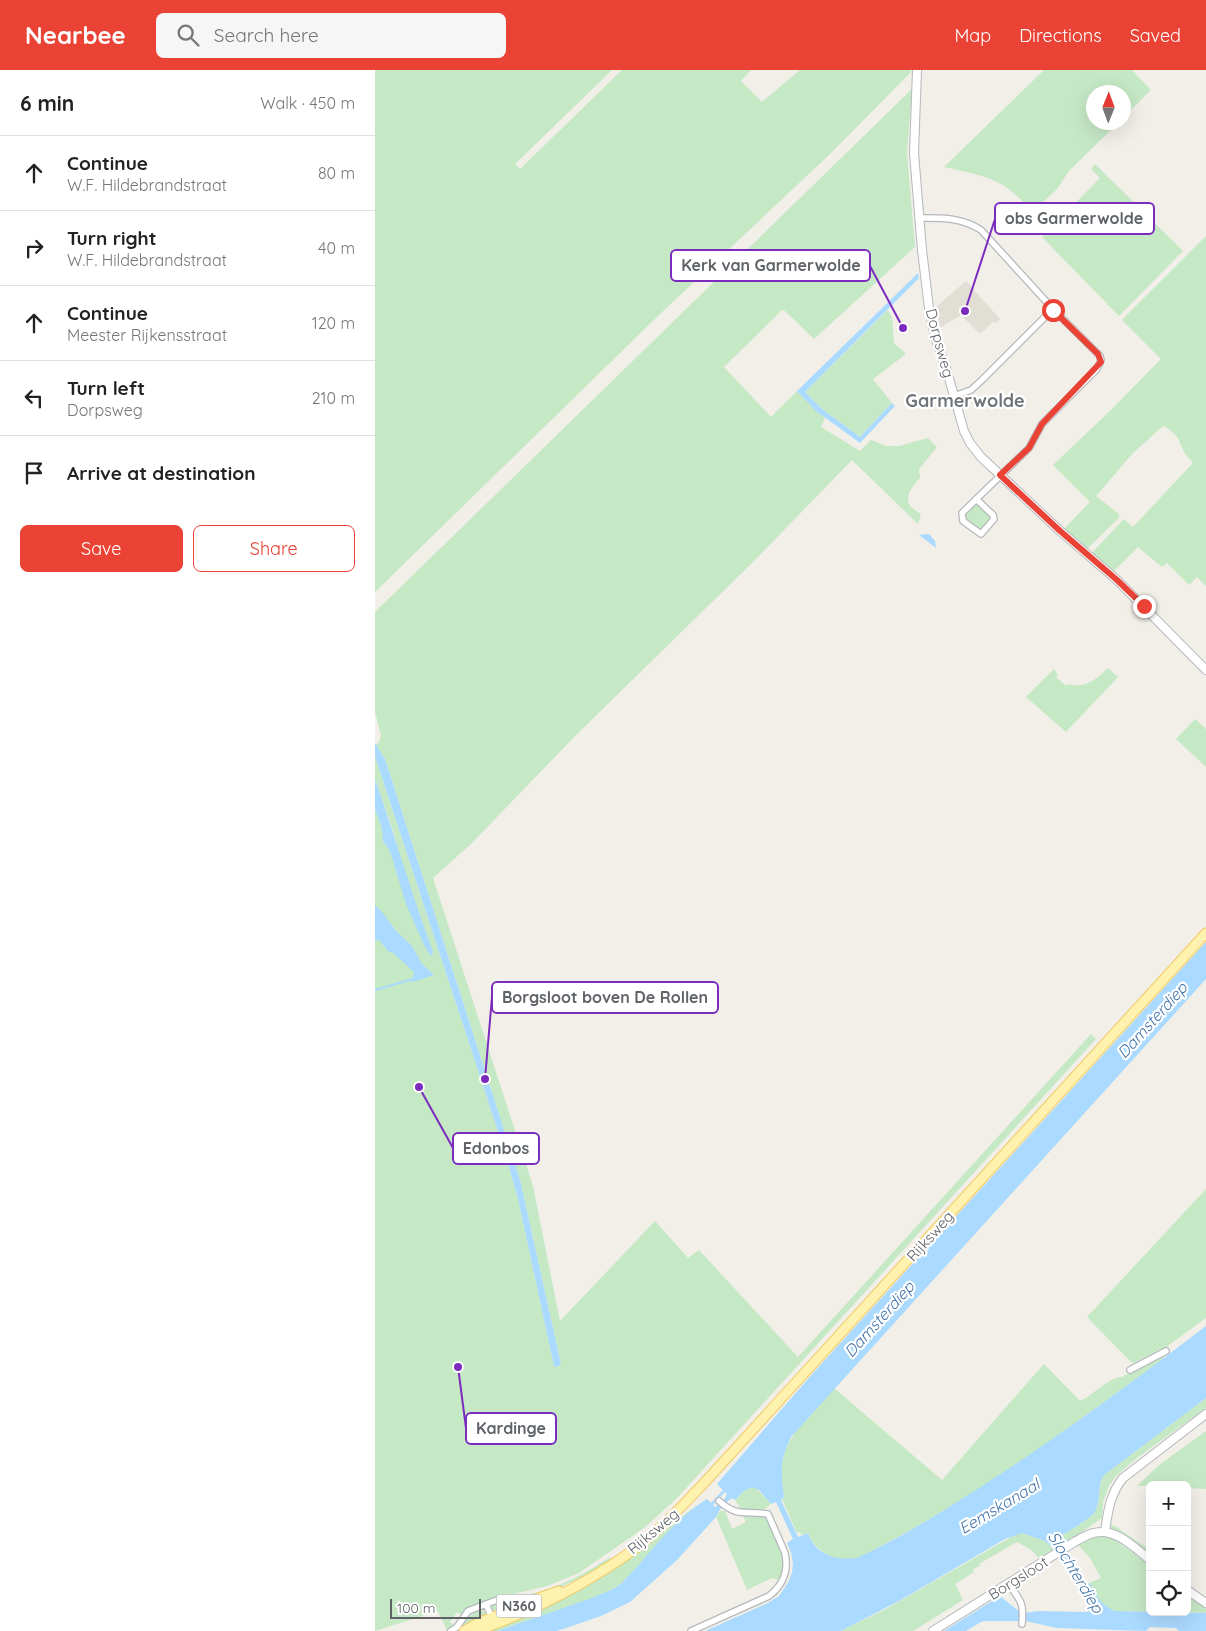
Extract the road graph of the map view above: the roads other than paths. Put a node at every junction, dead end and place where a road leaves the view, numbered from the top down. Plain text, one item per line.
1 (923, 70) edge
2 (917, 74) edge
3 (919, 218) junction
4 (1053, 310) junction
5 (954, 396) junction
6 (1000, 475) junction
7 (976, 499) junction
8 (1206, 670) edge
9 (1206, 933) edge
10 (1166, 1351) dead end
11 (1129, 1370) dead end
12 (1206, 1414) edge
13 (719, 1501) dead end
14 (1105, 1531) junction
15 (1146, 1557) edge
16 (1009, 1584) junction
17 (1191, 1593) edge
18 (497, 1600) dead end
19 (1206, 1603) edge
20 (486, 1604) junction
21 (493, 1621) junction
22 (1022, 1624) dead end
23 (451, 1631) edge
24 (463, 1631) edge
25 (476, 1631) edge
26 (691, 1631) edge
27 (933, 1631) edge

1 - 2 street
2 - 3 street, Dorpsweg
3 - 4 street
3 - 5 street, Dorpsweg
4 - 5 street
4 - 6 street
5 - 6 street, Dorpsweg
6 - 7 street
6 - 8 street, Dorpsweg
7 - 7 street
9 - 21 main road, Rijksweg / N360
10 - 11 street
12 - 14 street
13 - 26 street
14 - 15 street
14 - 16 street, Borgsloot
16 - 22 street
16 - 27 street, Borgsloot
17 - 19 street
18 - 20 street
20 - 21 street
20 - 23 street
21 - 24 main road, Rijksweg / N360
21 - 25 main road, Rijksweg / N360

